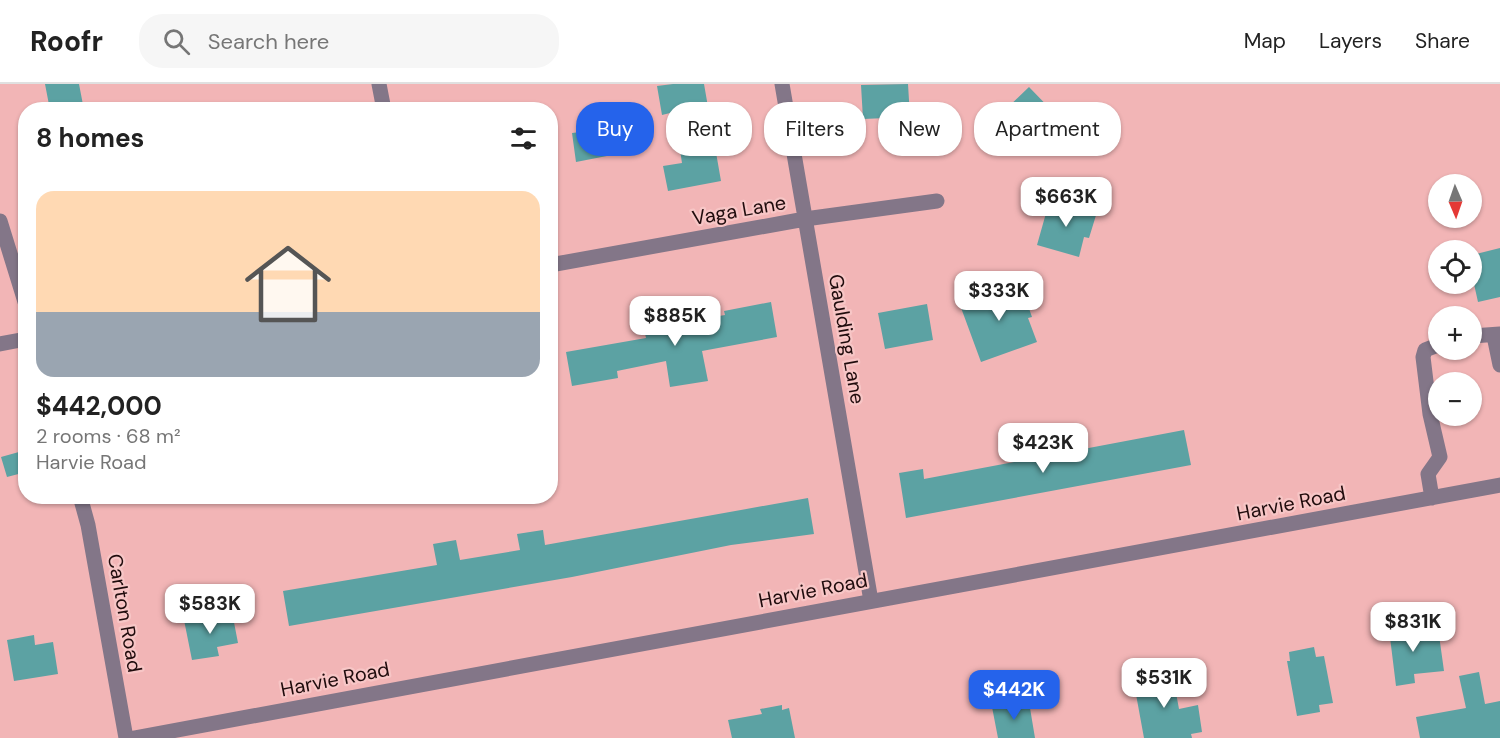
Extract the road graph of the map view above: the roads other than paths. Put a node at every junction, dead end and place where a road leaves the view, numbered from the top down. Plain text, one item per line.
1 (379, 84) edge
2 (782, 84) edge
3 (382, 102) edge
4 (937, 201) dead end
5 (805, 219) junction
6 (0, 221) edge
7 (558, 264) edge
8 (18, 278) edge
9 (1497, 335) edge
10 (1482, 336) edge
11 (18, 341) edge
12 (0, 344) edge
13 (1428, 349) edge
14 (1500, 364) edge
15 (1500, 485) edge
16 (1432, 498) junction
17 (82, 504) edge
18 (871, 601) junction
19 (126, 738) edge
20 (134, 738) edge

1 - 3 street
2 - 5 street, Gaulding Lane
4 - 5 street, Vaga Lane
5 - 7 street, Vaga Lane
5 - 18 street, Gaulding Lane
6 - 8 street
9 - 10 street
9 - 14 street
11 - 12 street
13 - 16 street
15 - 16 street, Harvie Road
16 - 18 street, Harvie Road
17 - 19 street, Carlton Road
18 - 20 street, Harvie Road

